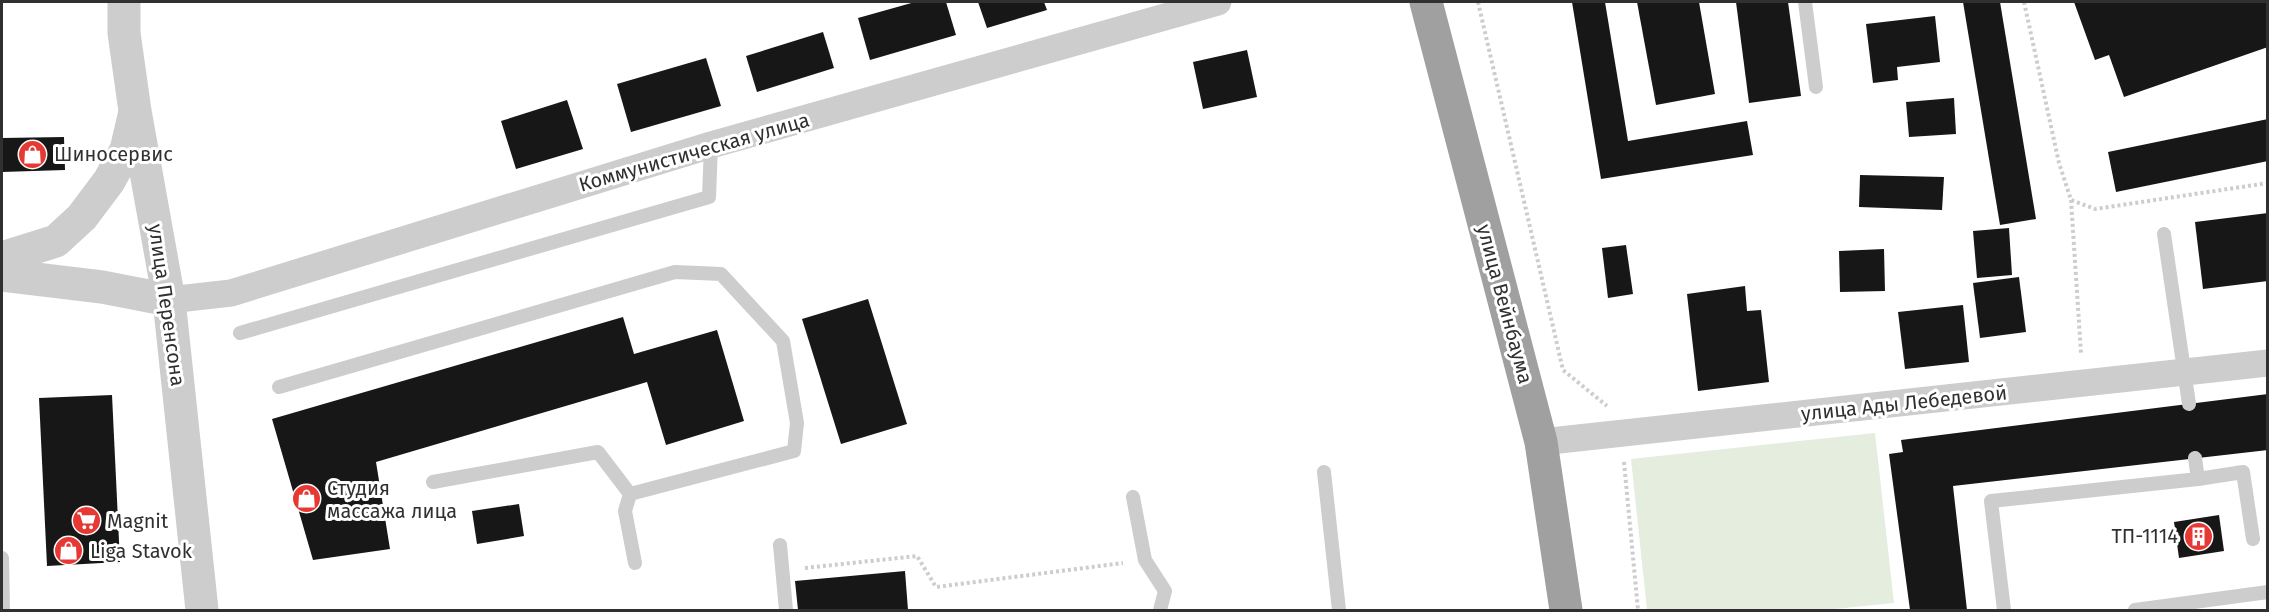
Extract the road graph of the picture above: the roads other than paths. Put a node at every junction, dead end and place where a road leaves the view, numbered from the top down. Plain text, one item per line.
1 (1218, 2) edge
2 (1805, 2) edge
3 (1134, 13) edge
4 (1429, 15) edge
5 (124, 17) edge
6 (1816, 87) dead end
7 (135, 111) junction
8 (711, 145) junction
9 (2164, 234) dead end
10 (2, 258) edge
11 (2, 275) edge
12 (169, 300) junction
13 (240, 333) dead end
14 (2268, 363) edge
15 (2185, 373) junction
16 (279, 387) dead end
17 (2189, 404) dead end
18 (1541, 442) junction
19 (2195, 458) dead end
20 (1324, 472) dead end
21 (2198, 478) junction
22 (433, 482) dead end
23 (630, 494) junction
24 (1133, 497) dead end
25 (2253, 539) dead end
26 (780, 545) dead end
27 (2, 558) edge
28 (635, 563) dead end
29 (2268, 592) edge
30 (3, 610) edge
31 (202, 610) edge
32 (786, 610) edge
33 (1160, 610) edge
34 (1340, 610) edge
35 (1566, 610) edge
36 (2004, 610) edge
37 (2135, 610) edge

1 - 3 street, Коммунистическая улица
2 - 6 lane
3 - 8 street, Коммунистическая улица
4 - 18 highway, улица Вейнбаума
5 - 7 street, улица Перенсона
7 - 10 street
7 - 12 street, улица Перенсона
8 - 12 street, Коммунистическая улица
8 - 13 lane
9 - 15 lane
11 - 12 street
12 - 31 street, улица Перенсона
14 - 15 street, улица Ады Лебедевой
15 - 17 lane
15 - 18 street, улица Ады Лебедевой
16 - 23 lane
18 - 35 highway, улица Вейнбаума
19 - 21 lane
20 - 34 lane
21 - 25 lane
21 - 36 lane
22 - 23 lane
23 - 28 lane
24 - 33 lane
26 - 32 lane
27 - 30 lane
29 - 37 lane

